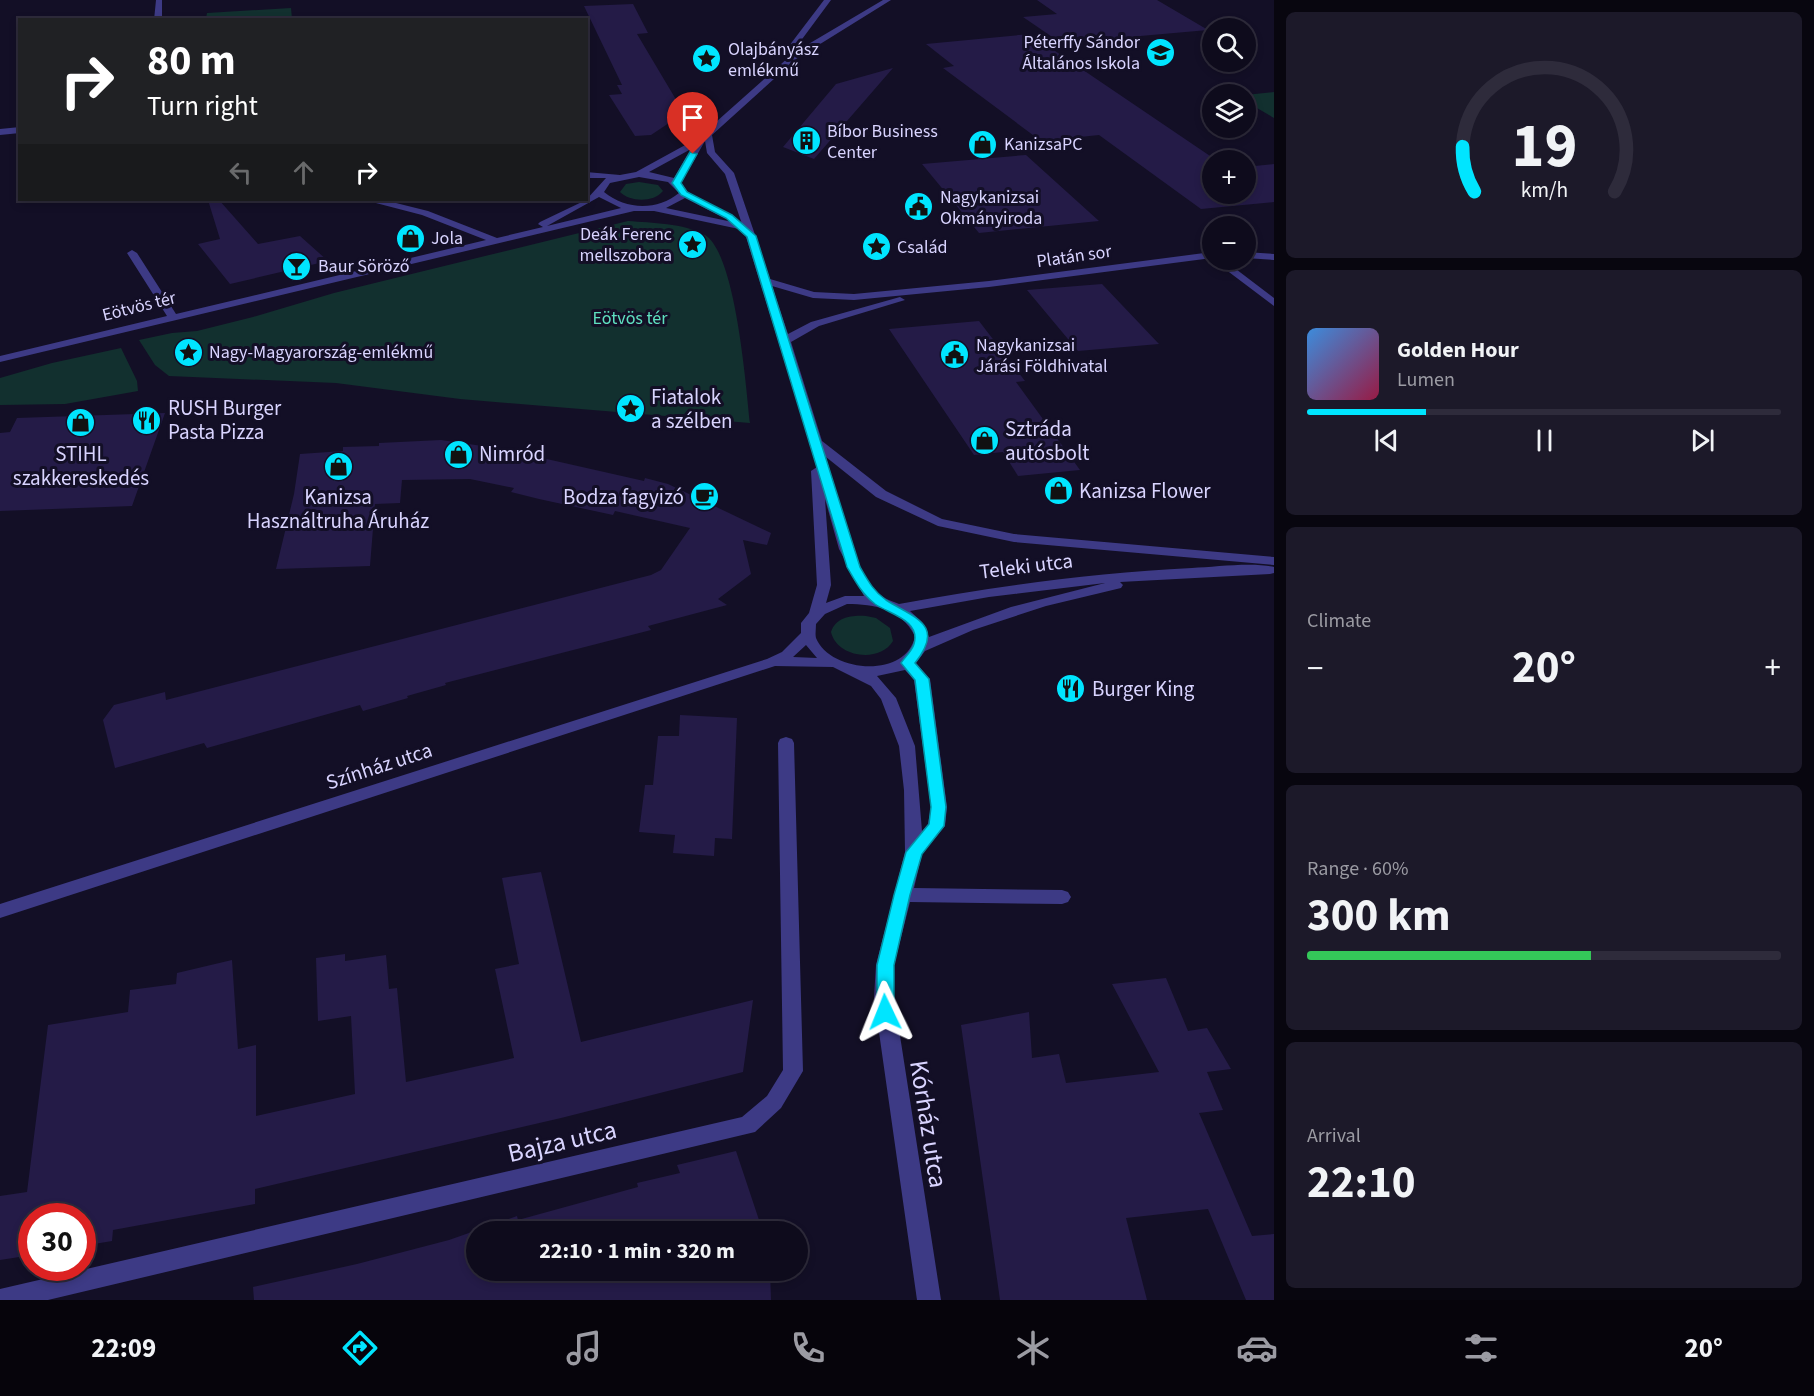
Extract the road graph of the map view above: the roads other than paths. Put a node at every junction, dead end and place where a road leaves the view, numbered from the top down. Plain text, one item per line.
1 (159, 0) edge
2 (828, 0) edge
3 (888, 0) edge
4 (158, 18) edge
5 (793, 57) junction
6 (18, 130) edge
7 (0, 132) edge
8 (704, 138) junction
9 (588, 174) edge
10 (639, 174) junction
11 (625, 176) junction
12 (676, 183) junction
13 (588, 185) edge
14 (599, 191) junction
15 (684, 194) junction
16 (588, 199) edge
17 (379, 201) edge
18 (586, 201) edge
19 (634, 208) junction
20 (647, 208) junction
21 (740, 226) junction
22 (516, 236) junction
23 (751, 236) junction
24 (497, 241) junction
25 (132, 253) dead end
26 (1256, 255) edge
27 (1202, 256) edge
28 (1274, 256) edge
29 (1231, 270) edge
30 (765, 281) junction
31 (941, 290) junction
32 (1274, 303) edge
33 (172, 316) junction
34 (784, 341) junction
35 (0, 359) edge
36 (815, 442) junction
37 (1274, 561) edge
38 (1274, 569) edge
39 (1160, 576) junction
40 (881, 603) junction
41 (897, 609) junction
42 (816, 612) junction
43 (807, 635) junction
44 (921, 647) junction
45 (771, 662) junction
46 (831, 663) junction
47 (908, 663) junction
48 (854, 671) junction
49 (786, 742) dead end
50 (914, 852) junction
51 (902, 895) junction
52 (1062, 897) dead end
53 (0, 911) edge
54 (0, 1300) edge
55 (929, 1300) edge

1 - 4 street
2 - 5 street
3 - 5 street
5 - 8 street
6 - 7 street
8 - 10 street
8 - 12 street
8 - 23 street
9 - 11 street
10 - 11 street
10 - 12 street
11 - 14 street, Eötvös tér
12 - 15 street
13 - 14 street
14 - 16 street, Eötvös tér
14 - 19 street
15 - 20 street
15 - 21 street
17 - 24 street
18 - 22 street, Eötvös tér
19 - 20 street
19 - 22 street, Eötvös tér
20 - 21 street
21 - 23 street
22 - 24 street, Eötvös tér
23 - 30 street
24 - 33 street, Eötvös tér
25 - 33 street
26 - 28 street
27 - 31 street, Platán sor
29 - 32 street
30 - 31 street, Platán sor
30 - 34 street
31 - 34 street, Platán sor
33 - 35 street, Eötvös tér
34 - 36 street
36 - 37 street
36 - 40 street
36 - 42 street
38 - 39 street, Teleki utca
39 - 41 street, Teleki utca
39 - 44 street, Teleki utca
40 - 41 street
40 - 42 street
41 - 44 street
42 - 43 street
43 - 45 street, Színház utca
43 - 46 street
44 - 47 street
45 - 46 street, Színház utca
45 - 53 street, Színház utca
46 - 48 street
47 - 48 street
47 - 50 street, Kórház utca
48 - 50 street, Kórház utca
49 - 54 street, Bajza utca
50 - 51 street, Kórház utca
51 - 52 street
51 - 55 street, Kórház utca

